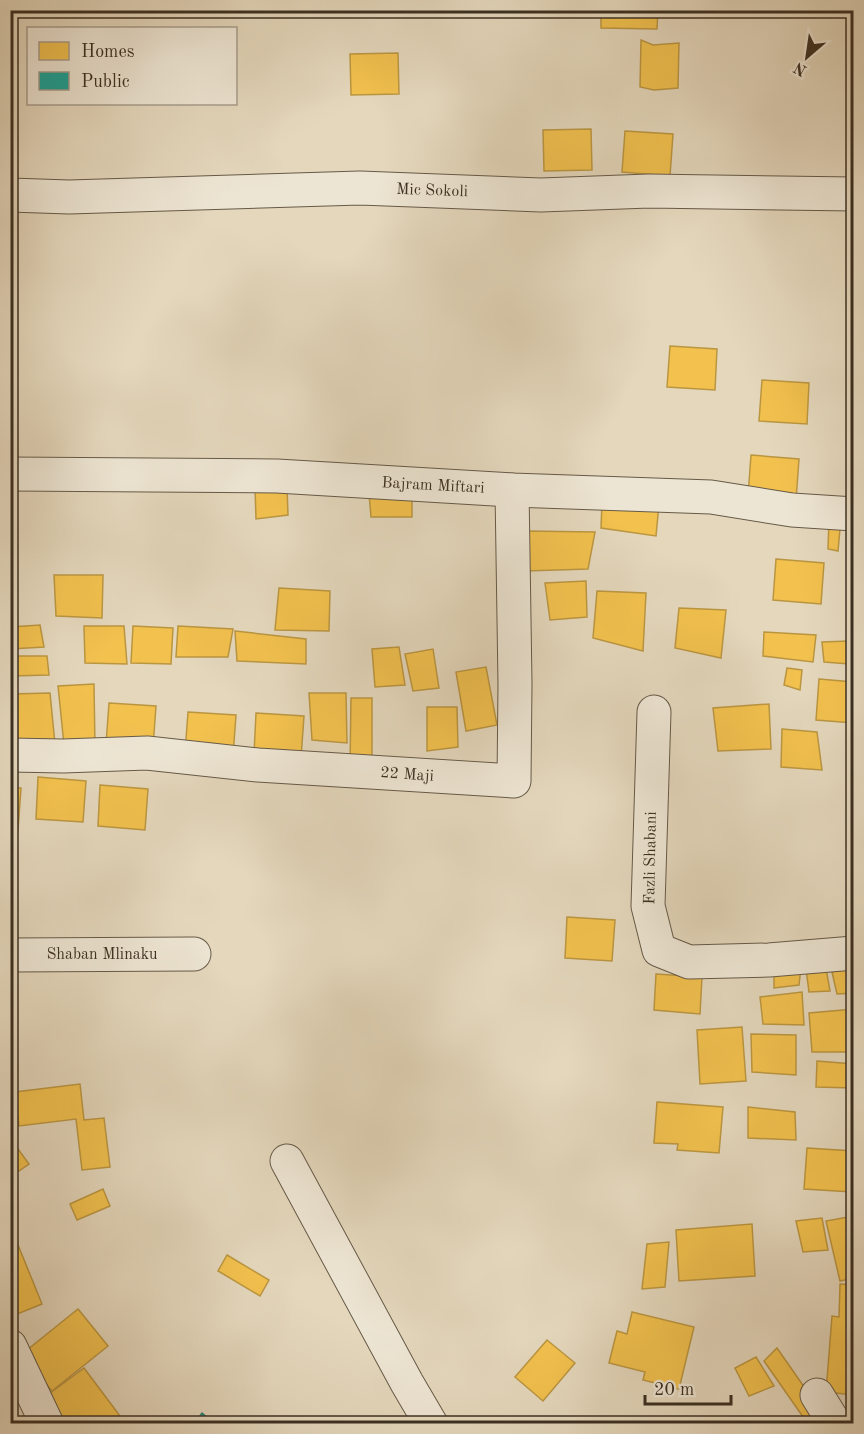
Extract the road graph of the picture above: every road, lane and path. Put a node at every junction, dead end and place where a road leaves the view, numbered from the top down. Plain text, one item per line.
1 (854, 194) edge
2 (10, 195) edge
3 (10, 474) edge
4 (512, 490) junction
5 (854, 514) edge
6 (654, 712) dead end
7 (10, 755) edge
8 (854, 953) edge
9 (194, 954) dead end
10 (10, 955) edge
11 (287, 1161) dead end
12 (10, 1346) edge
13 (817, 1395) dead end
14 (47, 1424) edge
15 (431, 1424) edge
16 (835, 1424) edge

1 - 2 street, Mic Sokoli
3 - 4 street, Bajram Miftari
4 - 5 street, Bajram Miftari
4 - 7 street, 22 Maji
6 - 8 street, Fazli Shabani
9 - 10 street, Shaban Mlinaku
11 - 15 street
12 - 14 street
13 - 16 street

